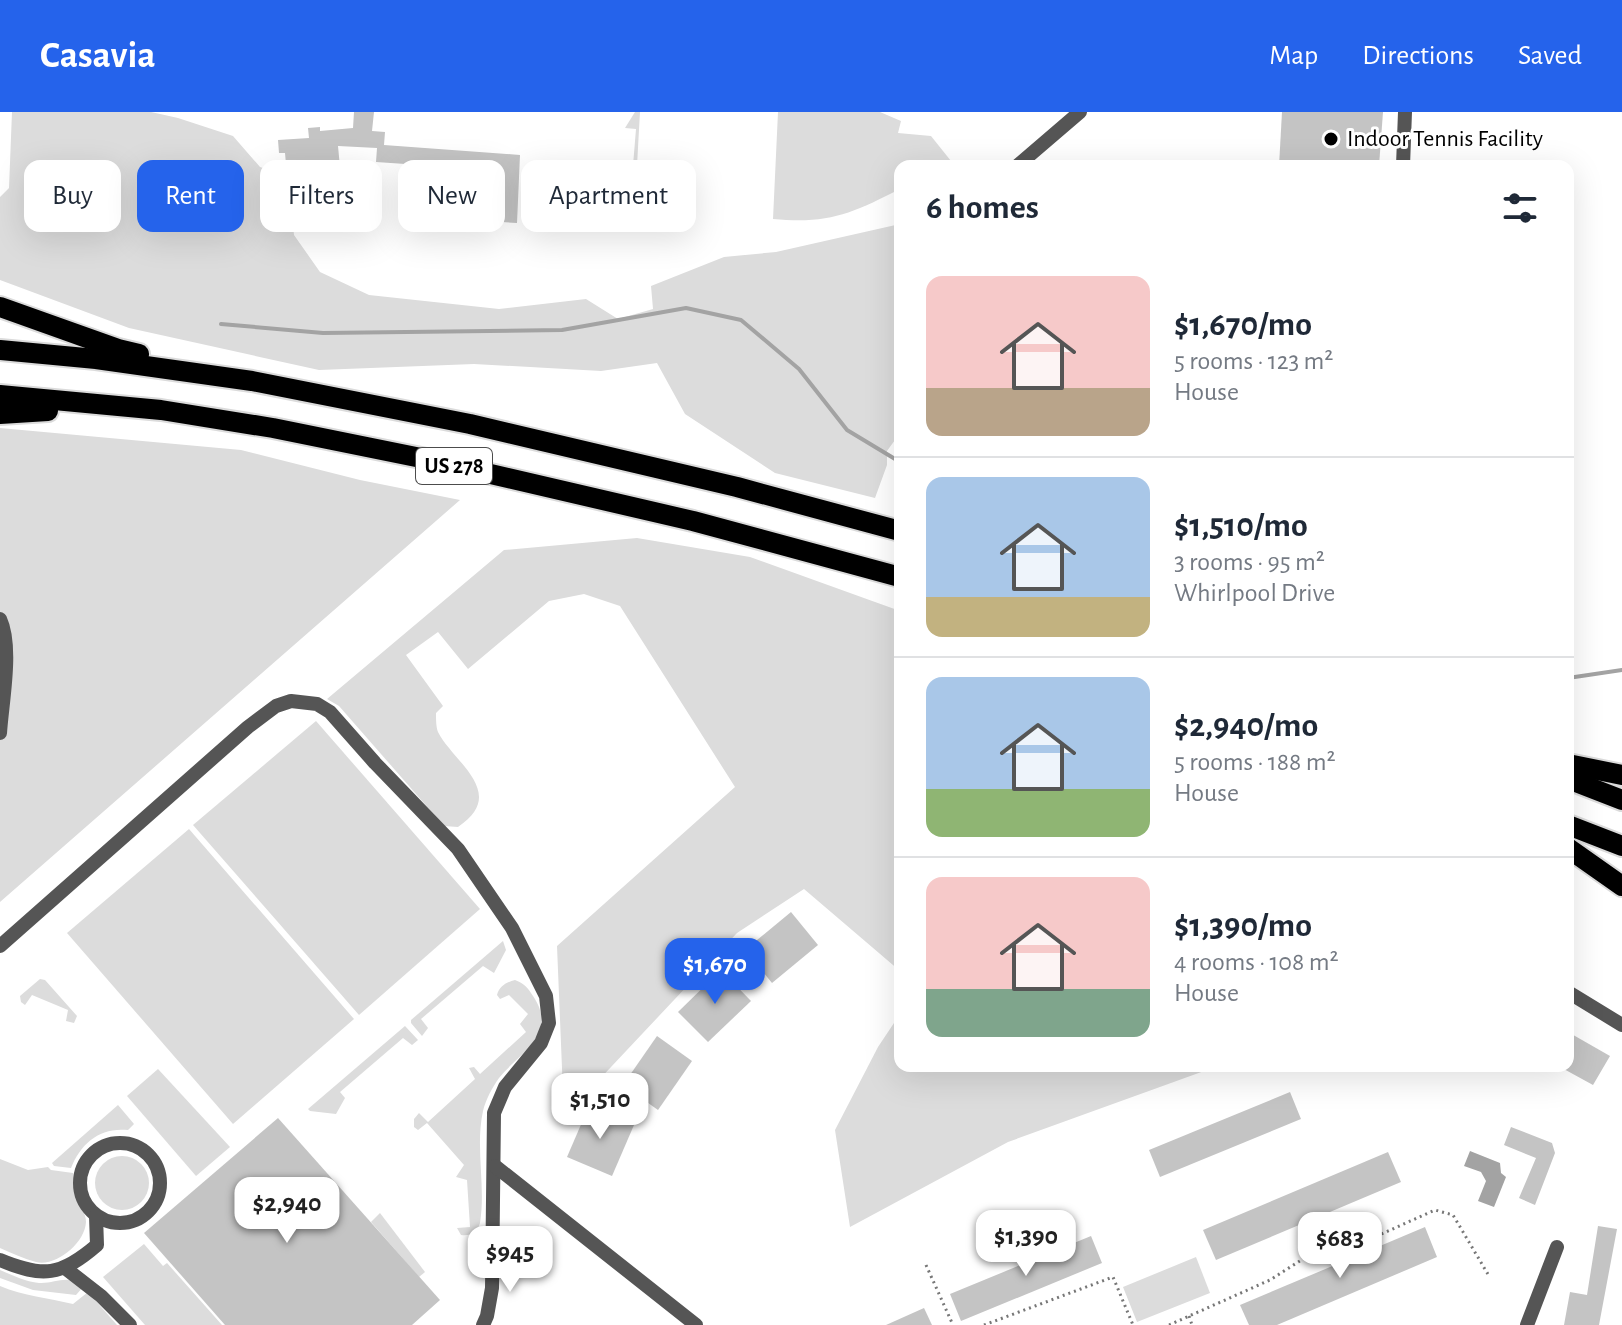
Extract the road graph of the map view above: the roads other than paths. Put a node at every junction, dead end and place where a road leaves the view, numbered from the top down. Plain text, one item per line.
1 (1080, 112) edge
2 (1405, 112) edge
3 (1022, 160) edge
4 (1403, 160) edge
5 (0, 307) edge
6 (0, 350) edge
7 (252, 381) junction
8 (0, 395) edge
9 (161, 410) junction
10 (0, 414) edge
11 (894, 529) edge
12 (894, 575) edge
13 (0, 619) edge
14 (0, 733) edge
15 (1574, 765) edge
16 (1622, 775) edge
17 (1574, 781) edge
18 (1622, 800) edge
19 (1574, 827) edge
20 (1622, 846) edge
21 (1574, 852) edge
22 (1622, 886) edge
23 (0, 946) edge
24 (1574, 996) edge
25 (1622, 1025) edge
26 (495, 1166) junction
27 (96, 1216) junction
28 (125, 1223) junction
29 (97, 1245) junction
30 (1557, 1247) dead end
31 (0, 1260) edge
32 (65, 1268) junction
33 (130, 1325) edge
34 (483, 1325) edge
35 (696, 1325) edge
36 (1527, 1325) edge

1 - 3 street
2 - 4 street
5 - 7 highway
6 - 7 highway, US 278
7 - 11 highway, US 278
8 - 9 highway, US 278
9 - 10 highway
9 - 12 highway, US 278
13 - 14 street
15 - 16 highway
17 - 18 highway
19 - 20 highway
21 - 22 highway
23 - 26 street
24 - 25 street
26 - 34 street
26 - 35 street
27 - 28 street
27 - 28 street
27 - 29 street
28 - 29 street
29 - 32 street
30 - 36 street
31 - 32 street
32 - 33 street

